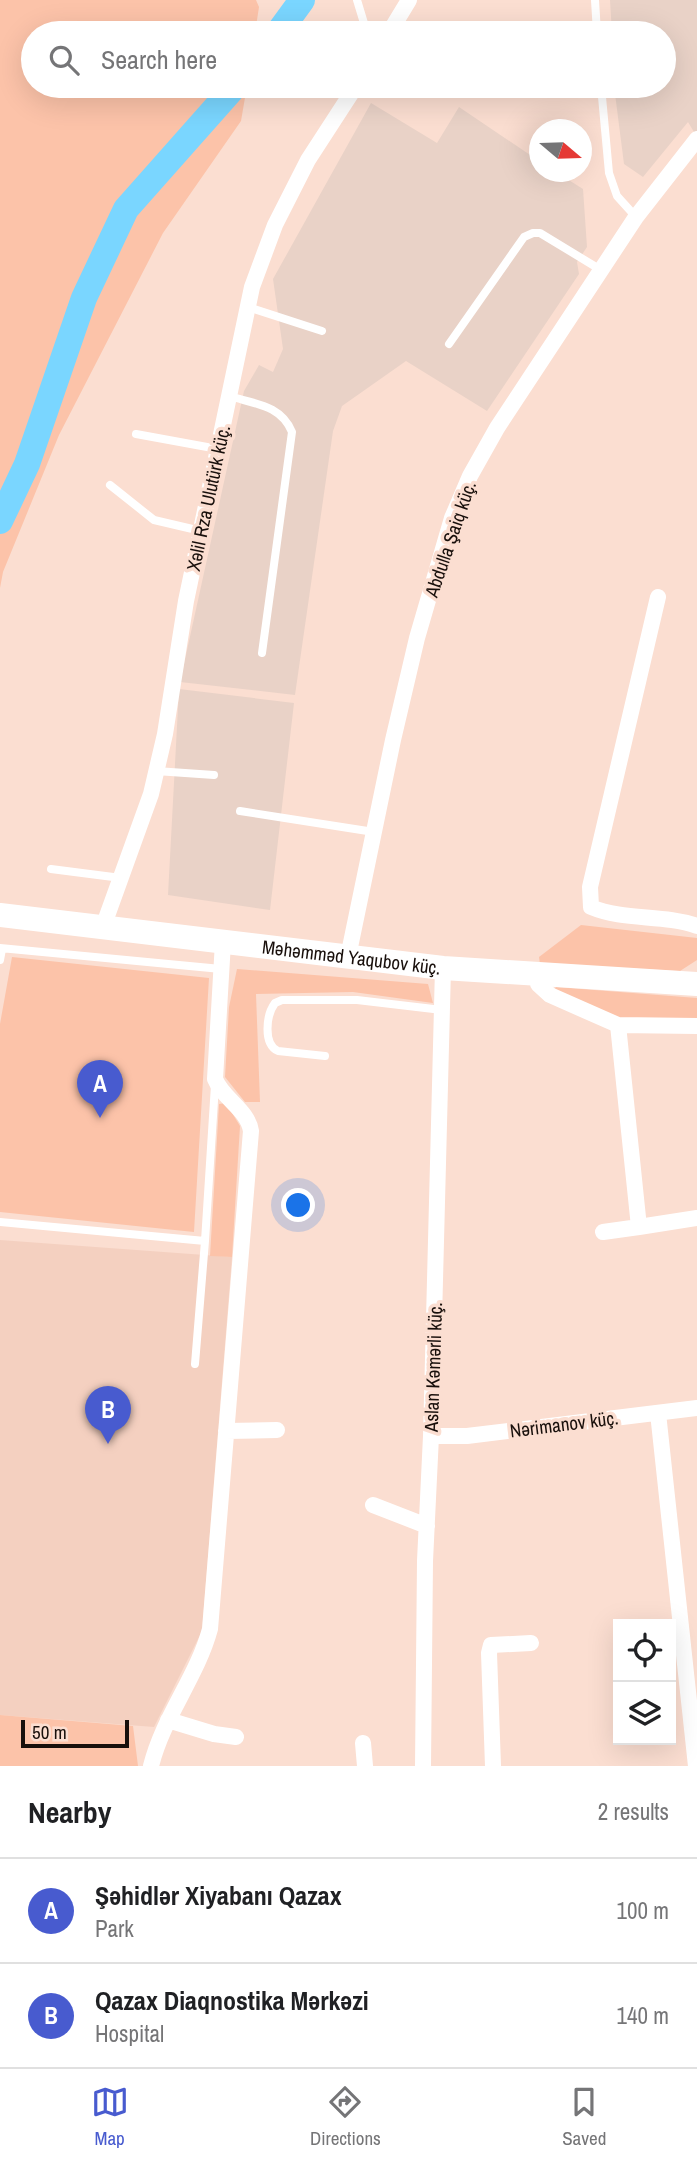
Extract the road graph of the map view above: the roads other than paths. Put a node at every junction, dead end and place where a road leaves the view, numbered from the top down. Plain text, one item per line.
1 (357, 0) edge
2 (409, 0) edge
3 (595, 0) edge
4 (363, 21) edge
5 (396, 21) edge
6 (596, 21) edge
7 (348, 98) edge
8 (602, 98) edge
9 (697, 139) edge
10 (636, 217) junction
11 (601, 270) junction
12 (248, 307) junction
13 (322, 331) dead end
14 (449, 344) dead end
15 (229, 396) junction
16 (135, 434) dead end
17 (218, 449) junction
18 (110, 485) dead end
19 (201, 531) junction
20 (658, 597) dead end
21 (262, 653) dead end
22 (156, 771) junction
23 (215, 775) dead end
24 (240, 811) dead end
25 (374, 832) junction
26 (51, 869) dead end
27 (121, 878) junction
28 (3, 915) edge
29 (697, 926) edge
30 (103, 927) junction
31 (223, 942) junction
32 (1, 948) edge
33 (348, 957) junction
34 (0, 960) edge
35 (443, 968) junction
36 (221, 969) junction
37 (538, 975) junction
38 (697, 984) edge
39 (442, 1010) junction
40 (618, 1025) junction
41 (697, 1027) edge
42 (325, 1056) dead end
43 (215, 1079) junction
44 (697, 1218) edge
45 (0, 1222) edge
46 (639, 1227) junction
47 (603, 1231) dead end
48 (205, 1241) junction
49 (195, 1364) dead end
50 (697, 1408) edge
51 (658, 1413) junction
52 (277, 1430) dead end
53 (226, 1431) junction
54 (431, 1436) junction
55 (373, 1505) dead end
56 (427, 1526) junction
57 (531, 1643) dead end
58 (168, 1720) junction
59 (236, 1737) dead end
60 (363, 1743) dead end
61 (151, 1766) edge
62 (365, 1766) edge
63 (423, 1766) edge
64 (493, 1766) edge
65 (696, 1766) edge

1 - 4 lane
2 - 5 street
3 - 6 lane
7 - 12 street, Xəlil Rza Ulutürk küç.
8 - 10 lane
9 - 10 street, Abdulla Şaiq küç.
10 - 11 street, Abdulla Şaiq küç.
11 - 14 lane
11 - 25 street, Abdulla Şaiq küç.
12 - 13 lane
12 - 15 street, Xəlil Rza Ulutürk küç.
15 - 17 street, Xəlil Rza Ulutürk küç.
15 - 21 lane
16 - 17 lane
17 - 19 street, Xəlil Rza Ulutürk küç.
18 - 19 lane
19 - 22 street, Xəlil Rza Ulutürk küç.
20 - 29 street
22 - 23 lane
22 - 27 street, Xəlil Rza Ulutürk küç.
24 - 25 lane
25 - 33 street, Abdulla Şaiq küç.
26 - 27 lane
27 - 30 street, Xəlil Rza Ulutürk küç.
28 - 30 main road, Məhəmməd Yaqubov küç.
30 - 31 main road, Məhəmməd Yaqubov küç.
31 - 33 main road, Məhəmməd Yaqubov küç.
31 - 36 street
32 - 34 lane
32 - 36 lane
33 - 35 main road, Məhəmməd Yaqubov küç.
35 - 37 main road, Məhəmməd Yaqubov küç.
35 - 39 street, Aslan Kəmərli küç.
36 - 43 street
37 - 38 main road, Məhəmməd Yaqubov küç.
37 - 40 street
39 - 42 lane
39 - 54 street, Aslan Kəmərli küç.
40 - 41 street
40 - 46 street
43 - 48 lane
43 - 53 street
44 - 46 street
45 - 48 lane
46 - 47 street
48 - 49 lane
50 - 51 street, Nərimanov küç.
51 - 54 street, Nərimanov küç.
51 - 65 street
52 - 53 street
53 - 58 street
54 - 56 street, Aslan Kəmərli küç.
55 - 56 street
56 - 63 street, Aslan Kəmərli küç.
57 - 64 street
58 - 59 street
58 - 61 street
60 - 62 street

